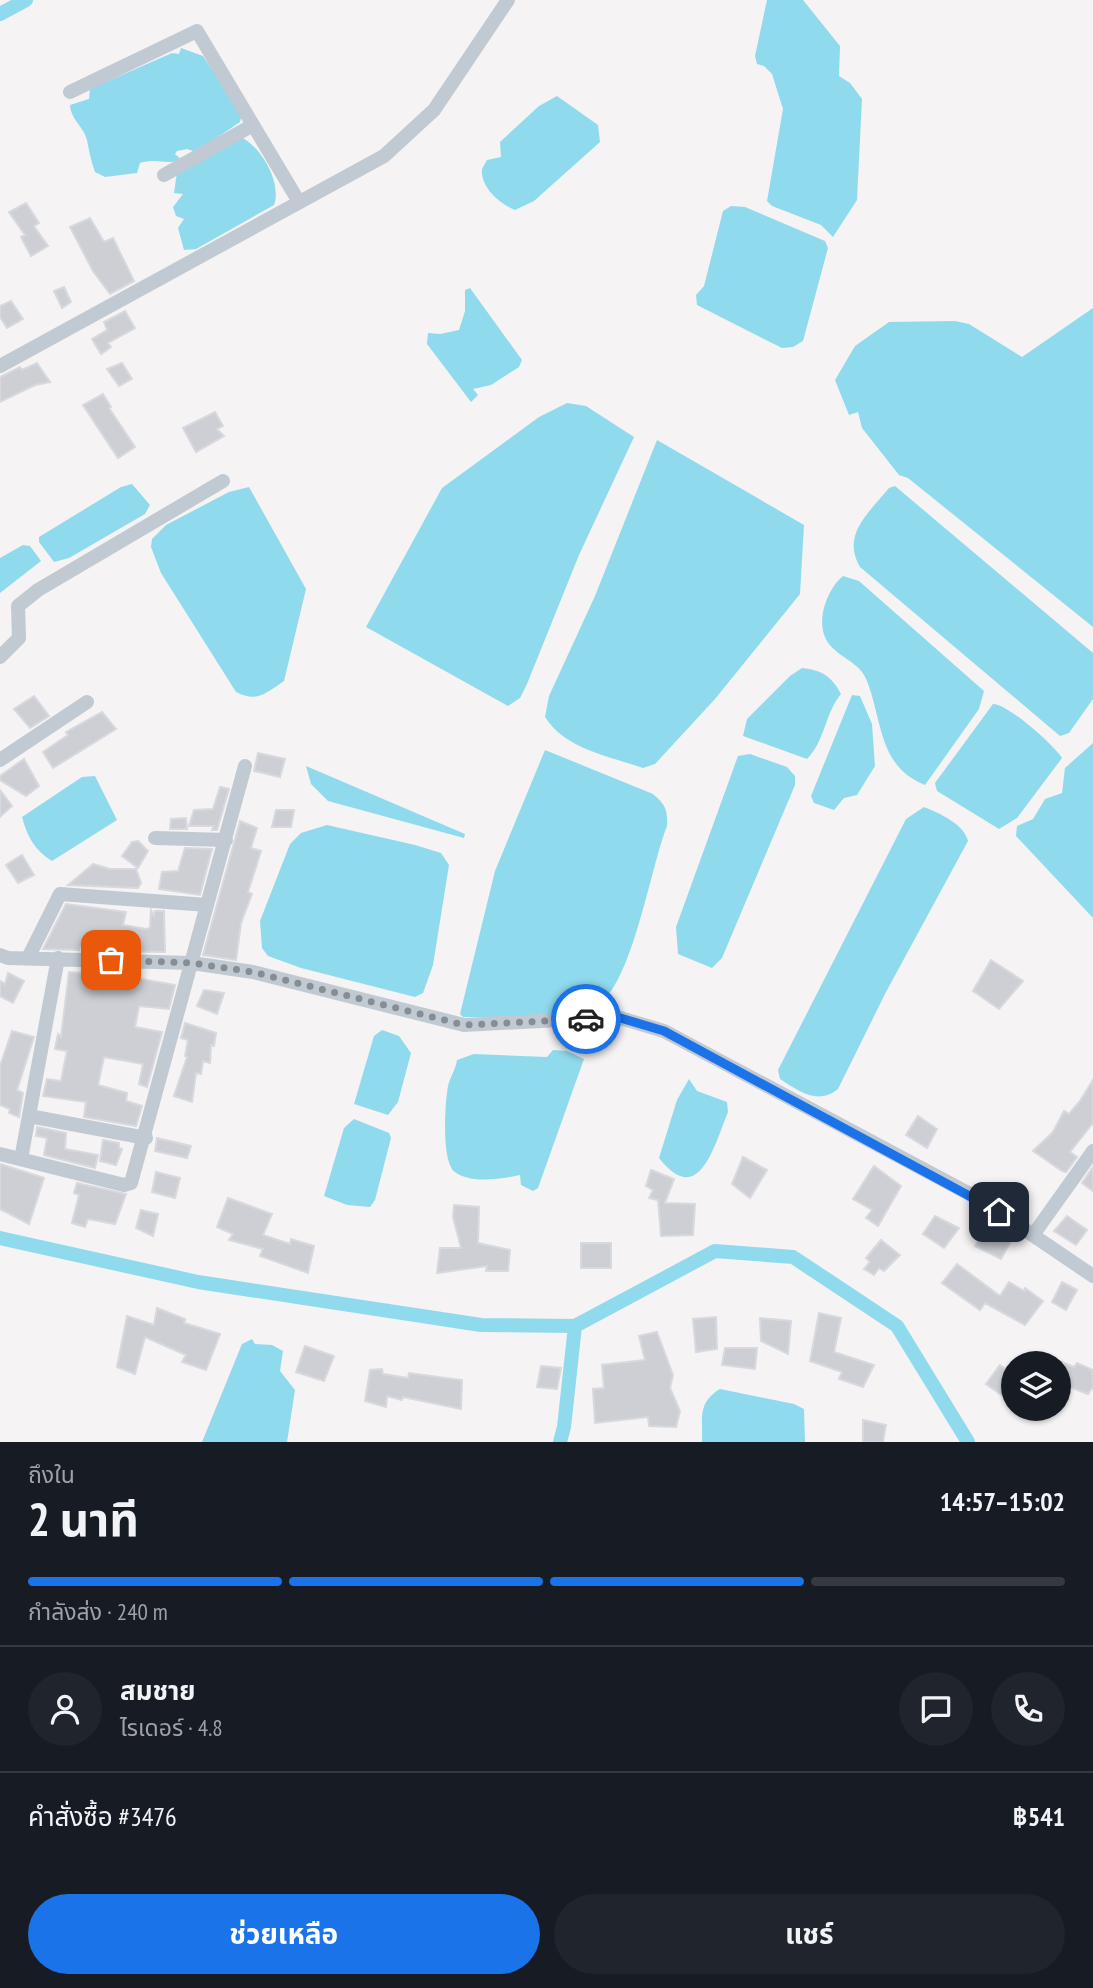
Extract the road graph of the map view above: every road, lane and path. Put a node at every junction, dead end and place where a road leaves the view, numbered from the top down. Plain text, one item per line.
1 (508, 0) edge
2 (70, 92) dead end
3 (253, 125) junction
4 (164, 175) dead end
5 (299, 202) junction
6 (0, 366) edge
7 (223, 481) dead end
8 (0, 657) edge
9 (87, 702) dead end
10 (0, 760) edge
11 (245, 766) dead end
12 (155, 838) dead end
13 (226, 840) junction
14 (207, 905) junction
15 (0, 955) edge
16 (28, 958) junction
17 (58, 958) junction
18 (192, 963) junction
19 (29, 1116) junction
20 (146, 1138) junction
21 (1093, 1151) edge
22 (0, 1154) edge
23 (21, 1159) junction
24 (1033, 1235) junction
25 (1093, 1276) edge

1 - 5 street
2 - 3 street
3 - 4 street
3 - 5 street
5 - 6 street
7 - 8 street
9 - 10 street
11 - 13 street
12 - 13 street
13 - 14 street
14 - 16 street
14 - 18 street
15 - 16 street
16 - 17 street
17 - 18 street
17 - 19 street
18 - 20 street
18 - 24 street
19 - 20 street
19 - 23 street
20 - 23 street
21 - 24 street
22 - 23 street
24 - 25 street

